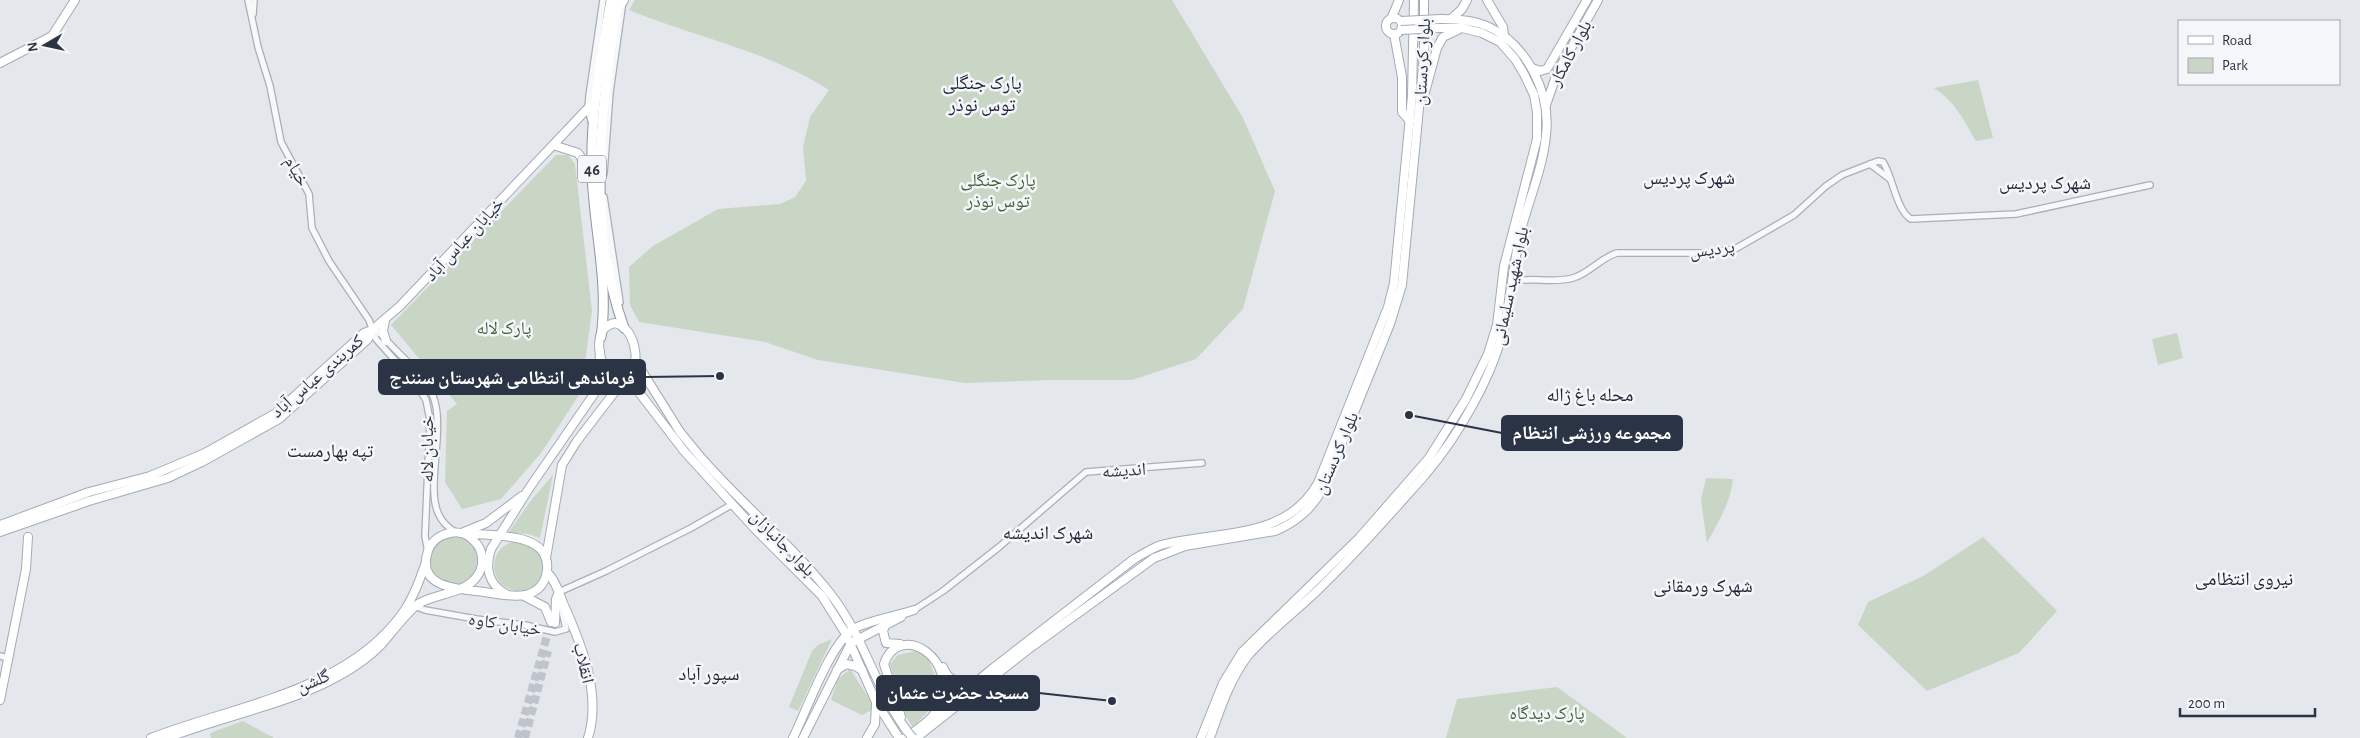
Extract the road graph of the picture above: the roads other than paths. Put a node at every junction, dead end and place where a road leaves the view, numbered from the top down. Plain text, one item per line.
1 (75, 0) edge
2 (248, 0) edge
3 (254, 0) edge
4 (603, 0) edge
5 (610, 0) edge
6 (1399, 0) edge
7 (1414, 0) edge
8 (1424, 0) edge
9 (1467, 0) edge
10 (1487, 0) edge
11 (1587, 0) edge
12 (1598, 0) edge
13 (622, 1) edge
14 (1392, 17) junction
15 (1450, 19) junction
16 (1401, 21) junction
17 (253, 23) junction
18 (1440, 24) junction
19 (1462, 28) junction
20 (1397, 32) junction
21 (1504, 36) junction
22 (0, 64) edge
23 (1532, 68) junction
24 (1547, 69) junction
25 (1557, 73) junction
26 (597, 96) junction
27 (1545, 107) junction
28 (588, 108) junction
29 (1419, 110) junction
30 (1410, 122) junction
31 (593, 129) junction
32 (553, 145) junction
33 (1870, 164) junction
34 (592, 173) junction
35 (1891, 180) junction
36 (2150, 185) dead end
37 (1523, 191) junction
38 (1532, 193) junction
39 (1520, 201) junction
40 (1529, 203) junction
41 (607, 222) junction
42 (603, 236) junction
43 (1511, 282) junction
44 (615, 302) junction
45 (604, 306) junction
46 (385, 320) junction
47 (372, 330) junction
48 (626, 330) junction
49 (601, 337) junction
50 (386, 341) junction
51 (350, 351) junction
52 (600, 352) junction
53 (635, 360) junction
54 (648, 380) junction
55 (622, 384) junction
56 (638, 391) junction
57 (594, 394) junction
58 (607, 400) junction
59 (430, 441) junction
60 (437, 441) junction
61 (1202, 464) dead end
62 (528, 490) junction
63 (733, 504) junction
64 (1384, 514) junction
65 (0, 525) edge
66 (0, 532) edge
67 (457, 532) junction
68 (28, 537) dead end
69 (498, 537) junction
70 (1205, 539) junction
71 (428, 552) junction
72 (546, 558) junction
73 (426, 560) junction
74 (547, 572) junction
75 (457, 589) junction
76 (559, 592) junction
77 (509, 595) junction
78 (524, 596) junction
79 (412, 605) junction
80 (914, 610) junction
81 (881, 618) junction
82 (1277, 623) junction
83 (886, 626) junction
84 (854, 629) junction
85 (846, 634) junction
86 (859, 638) junction
87 (851, 643) junction
88 (4, 657) edge
89 (863, 671) junction
90 (994, 672) junction
91 (834, 673) junction
92 (976, 682) junction
93 (0, 700) edge
94 (876, 702) junction
95 (928, 721) junction
96 (905, 732) edge
97 (177, 734) edge
98 (151, 738) edge
99 (167, 738) edge
100 (588, 738) edge
101 (793, 738) edge
102 (802, 738) edge
103 (868, 738) edge
104 (898, 738) edge
105 (914, 738) edge
106 (1201, 738) edge
107 (1210, 738) edge

1 - 22 main road
2 - 17 street, خیام
3 - 17 street
4 - 28 street
5 - 26 highway, 46
6 - 14 main road
7 - 30 main road, بلوار کردستان
8 - 29 main road, بلوار کردستان
9 - 15 main road
10 - 21 main road
11 - 24 main road, بلوار کامکار
12 - 25 main road, بلوار کامکار
13 - 41 street
13 - 42 highway, 46
14 - 16 main road
14 - 20 main road
15 - 18 main road, بلوار شهید سلیمانی
15 - 21 main road, بلوار شهید سلیمانی
16 - 18 main road, بلوار شهید سلیمانی, bridge
16 - 20 main road
17 - 47 street, خیام
18 - 19 main road, بلوار شهید سلیمانی
18 - 20 main road, بلوار شهید سلیمانی, bridge
19 - 29 main road
19 - 37 main road, بلوار شهید سلیمانی
20 - 30 main road
21 - 23 main road, بلوار شهید سلیمانی
23 - 24 main road, بلوار کامکار
23 - 27 main road, بلوار شهید سلیمانی
24 - 25 main road
25 - 27 main road, بلوار کامکار
26 - 28 street
26 - 31 highway, 46
27 - 38 main road, بلوار شهید سلیمانی
28 - 31 street
28 - 32 main road, خیابان عباس آباد
29 - 70 main road, بلوار کردستان
30 - 70 main road, بلوار کردستان
31 - 34 highway, 46
32 - 34 main road
32 - 46 main road, خیابان عباس آباد
33 - 35 street
33 - 35 street
33 - 43 street, پردیس
34 - 45 highway, 46
35 - 36 street
37 - 38 main road
37 - 39 main road, بلوار شهید سلیمانی
38 - 40 main road, بلوار شهید سلیمانی
39 - 40 main road
39 - 64 main road, بلوار شهید سلیمانی
40 - 43 main road, بلوار شهید سلیمانی
41 - 42 street
41 - 48 street
42 - 44 highway, 46
43 - 64 main road, بلوار شهید سلیمانی
44 - 45 highway
44 - 48 highway, 46
45 - 49 highway, 46
46 - 47 main road, خیابان عباس آباد
46 - 50 main road
47 - 50 street, خیابان لاله
47 - 51 main road, کمربندی عباس آباد
47 - 59 street, خیابان لاله
48 - 49 main road
48 - 53 main road
49 - 52 main road
50 - 60 street, خیابان لاله
51 - 65 main road, کمربندی عباس آباد
51 - 66 main road, کمربندی عباس آباد
52 - 55 main road
52 - 57 main road
53 - 54 main road, بلوار جانبازان
53 - 55 main road
54 - 56 main road
54 - 84 main road, بلوار جانبازان
55 - 56 main road, بلوار جانبازان
55 - 58 main road
56 - 63 main road, بلوار جانبازان
57 - 58 main road
57 - 62 main road
58 - 72 main road
59 - 60 street
59 - 71 street, خیابان لاله
60 - 67 street, خیابان لاله
61 - 80 street, اندیشه
62 - 67 main road
62 - 69 main road
63 - 76 street
63 - 85 main road, بلوار جانبازان
64 - 82 main road, بلوار شهید سلیمانی
67 - 69 main road
67 - 71 main road
67 - 75 main road
68 - 88 main road
69 - 72 main road
69 - 77 main road
70 - 90 main road, بلوار کردستان
71 - 73 main road
72 - 74 main road
73 - 75 main road
73 - 79 main road, گلشن
74 - 76 main road, انقلاب
74 - 78 main road
75 - 77 main road
75 - 79 main road, گلشن
76 - 78 main road
76 - 79 street, خیابان کاوه
76 - 100 main road, انقلاب
77 - 78 main road
79 - 97 main road, گلشن
80 - 81 main road, اندیشه
80 - 83 main road, اندیشه
81 - 83 main road
81 - 84 main road, اندیشه
82 - 106 main road, بلوار شهید سلیمانی
82 - 107 main road, بلوار شهید سلیمانی
83 - 86 main road, اندیشه
83 - 92 main road
84 - 85 main road, اندیشه
84 - 86 main road, بلوار جانبازان
85 - 87 main road, بلوار جانبازان
85 - 101 main road
86 - 87 main road, اندیشه
86 - 96 main road, بلوار جانبازان
87 - 89 main road, بلوار جانبازان
87 - 91 main road
88 - 93 main road
89 - 91 main road
89 - 94 main road, بلوار جانبازان
90 - 92 main road, بلوار کردستان
90 - 105 main road, بلوار کردستان
91 - 102 main road
92 - 95 main road, بلوار کردستان
94 - 103 main road
94 - 104 main road, بلوار جانبازان
95 - 96 main road, بلوار کردستان
95 - 96 main road, بلوار کردستان
96 - 105 main road, بلوار جانبازان, bridge
97 - 98 main road, گلشن
97 - 99 main road, گلشن

